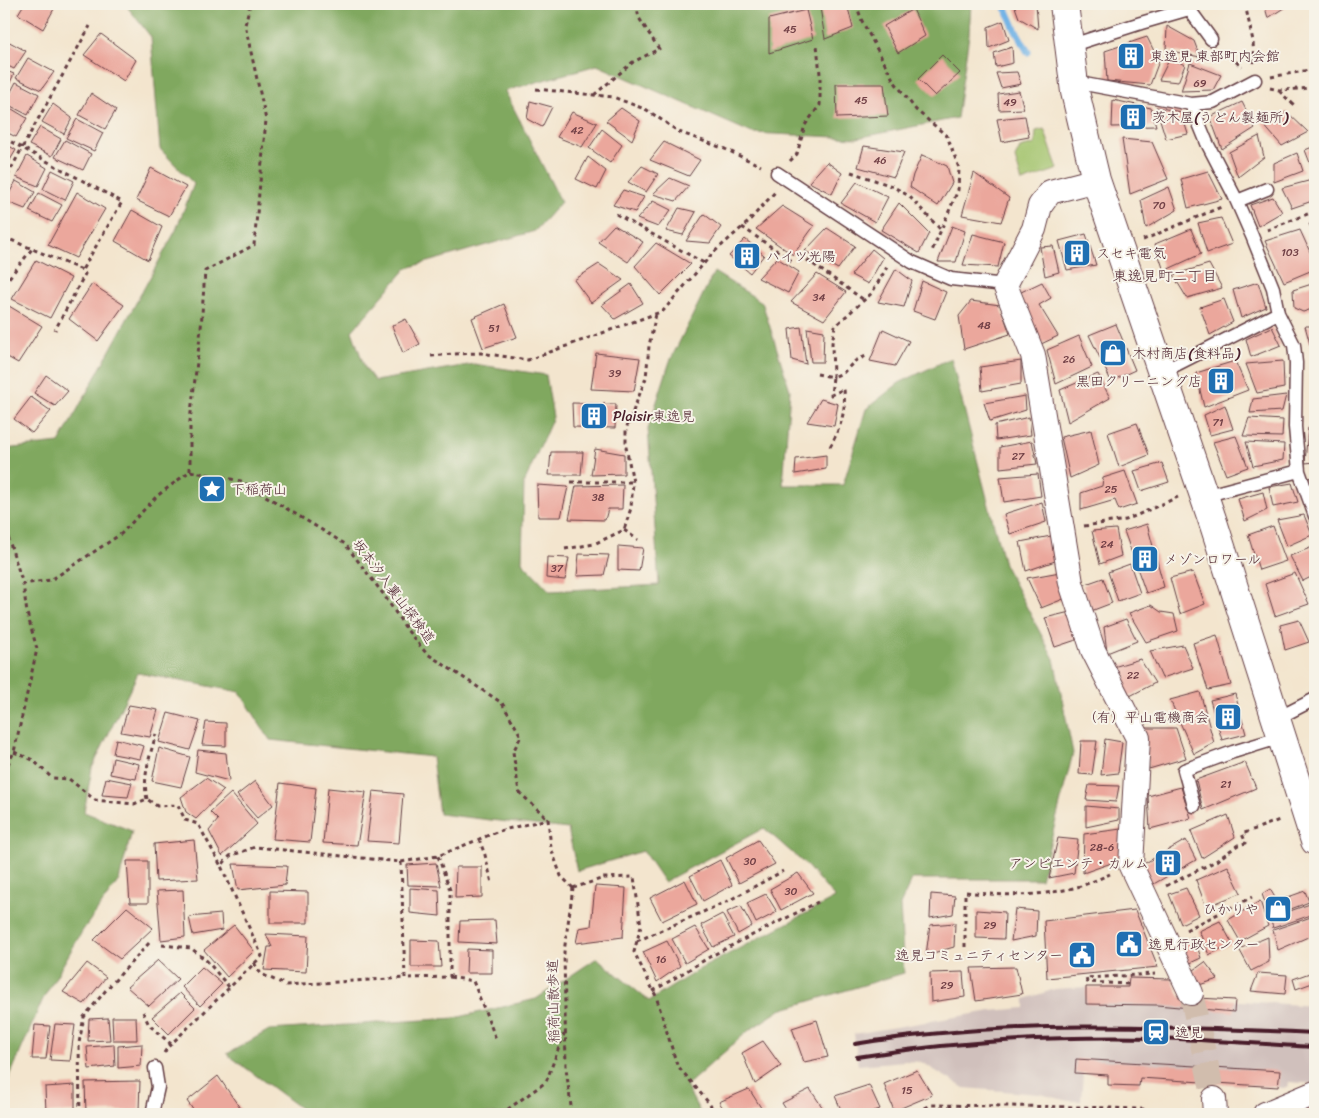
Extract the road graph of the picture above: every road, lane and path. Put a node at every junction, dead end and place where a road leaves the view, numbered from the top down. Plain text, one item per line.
1 (250, 4) edge
2 (636, 4) edge
3 (856, 4) edge
4 (1064, 4) edge
5 (1245, 4) edge
6 (90, 26) dead end
7 (1210, 39) joint
8 (817, 45) dead end
9 (1069, 46) junction
10 (1315, 69) edge
11 (1074, 82) junction
12 (1251, 82) junction
13 (1315, 88) edge
14 (536, 89) dead end
15 (1279, 90) junction
16 (594, 95) junction
17 (1191, 104) junction
18 (1296, 107) dead end
19 (4, 138) edge
20 (22, 148) junction
21 (851, 172) dead end
22 (783, 176) junction
23 (1096, 180) junction
24 (4, 183) edge
25 (1267, 189) dead end
26 (1237, 201) junction
27 (1315, 211) edge
28 (616, 214) dead end
29 (742, 227) junction
30 (941, 230) junction
31 (1252, 236) junction
32 (4, 237) edge
33 (32, 249) junction
34 (1120, 251) junction
35 (896, 252) junction
36 (807, 260) dead end
37 (792, 261) dead end
38 (704, 263) junction
39 (925, 268) junction
40 (82, 270) junction
41 (4, 284) edge
42 (1005, 285) junction
43 (864, 300) junction
44 (1278, 313) junction
45 (656, 314) junction
46 (55, 330) dead end
47 (431, 356) dead end
48 (866, 356) dead end
49 (1162, 372) junction
50 (817, 374) dead end
51 (833, 377) junction
52 (830, 447) dead end
53 (1300, 470) junction
54 (190, 471) junction
55 (571, 482) dead end
56 (633, 482) junction
57 (1203, 492) junction
58 (1315, 516) edge
59 (1063, 529) junction
60 (4, 530) edge
61 (624, 530) junction
62 (638, 540) dead end
63 (565, 548) dead end
64 (23, 584) junction
65 (1315, 699) edge
66 (1279, 728) junction
67 (156, 734) dead end
68 (14, 752) junction
69 (4, 772) edge
70 (147, 799) junction
71 (1194, 806) dead end
72 (1305, 808) junction
73 (548, 819) junction
74 (479, 839) junction
75 (1315, 841) edge
76 (438, 856) junction
77 (401, 862) junction
78 (221, 866) junction
79 (1131, 866) junction
80 (783, 871) dead end
81 (492, 883) dead end
82 (573, 888) junction
83 (1252, 897) dead end
84 (1146, 898) junction
85 (818, 902) dead end
86 (1165, 939) junction
87 (636, 941) junction
88 (150, 942) dead end
89 (162, 946) dead end
90 (965, 947) dead end
91 (254, 964) junction
92 (1145, 974) dead end
93 (450, 977) junction
94 (405, 978) junction
95 (1128, 984) dead end
96 (229, 987) junction
97 (653, 990) junction
98 (1191, 993) tunnel mouth
99 (143, 1012) dead end
100 (565, 1031) junction
101 (496, 1039) dead end
102 (171, 1044) junction
103 (155, 1068) joint
104 (1315, 1093) edge
105 (1081, 1107) junction
106 (1214, 1108) edge
107 (80, 1114) edge
108 (152, 1114) edge
109 (501, 1114) edge
110 (572, 1114) edge
111 (716, 1114) edge
112 (910, 1114) edge
113 (1071, 1114) edge
114 (1265, 1114) edge

1 - 54 path
2 - 16 path
3 - 30 path
4 - 9 street
5 - 12 path
6 - 20 path
7 - 9 lane
7 - 12 path
8 - 22 path
9 - 11 street
10 - 12 path
11 - 17 lane
11 - 23 street
12 - 15 path
12 - 17 lane
13 - 15 path
14 - 16 path
15 - 18 path
16 - 22 path
17 - 26 lane
19 - 20 path
20 - 24 path
20 - 40 path
21 - 30 path
22 - 29 path
22 - 35 lane
23 - 34 street
23 - 42 street
25 - 26 lane
26 - 31 lane
26 - 34 path
27 - 31 path
28 - 38 path
29 - 37 path
29 - 38 path
30 - 39 path
31 - 44 lane
32 - 33 path
33 - 40 path
33 - 41 path
34 - 49 street
35 - 39 lane
35 - 43 path
36 - 43 path
38 - 45 path
39 - 42 lane
40 - 46 path
42 - 59 street
43 - 51 path
44 - 49 lane
44 - 53 lane
45 - 47 path
45 - 56 path
48 - 51 path
49 - 57 street
50 - 51 path
51 - 52 path
53 - 57 lane
53 - 58 lane
54 - 64 path
54 - 73 path, 坂本汐入裏山探検道
55 - 56 path
56 - 61 path
57 - 59 path
57 - 66 street
59 - 79 street
60 - 64 path
61 - 62 path
61 - 63 path
64 - 68 path
65 - 66 lane
66 - 71 lane
66 - 72 street
67 - 70 path
68 - 69 path
68 - 70 path
70 - 78 path
72 - 75 street
72 - 84 path
73 - 74 path
73 - 82 path
74 - 76 path
74 - 81 path
76 - 77 path
76 - 93 path
77 - 78 path
77 - 94 path
78 - 91 path
79 - 84 street
79 - 90 path
80 - 87 path
82 - 87 path
82 - 100 path, 稲荷山散歩道
83 - 86 path
84 - 86 street
85 - 97 path
86 - 98 street
87 - 97 path
88 - 107 path
89 - 96 path
91 - 94 path
91 - 96 path
92 - 95 path
93 - 94 path
93 - 101 path
96 - 102 path
97 - 111 path
99 - 102 path
100 - 109 path
100 - 110 path, 稲荷山散歩道
102 - 103 path
103 - 108 lane
104 - 114 street
105 - 106 path
105 - 112 path
105 - 113 path

